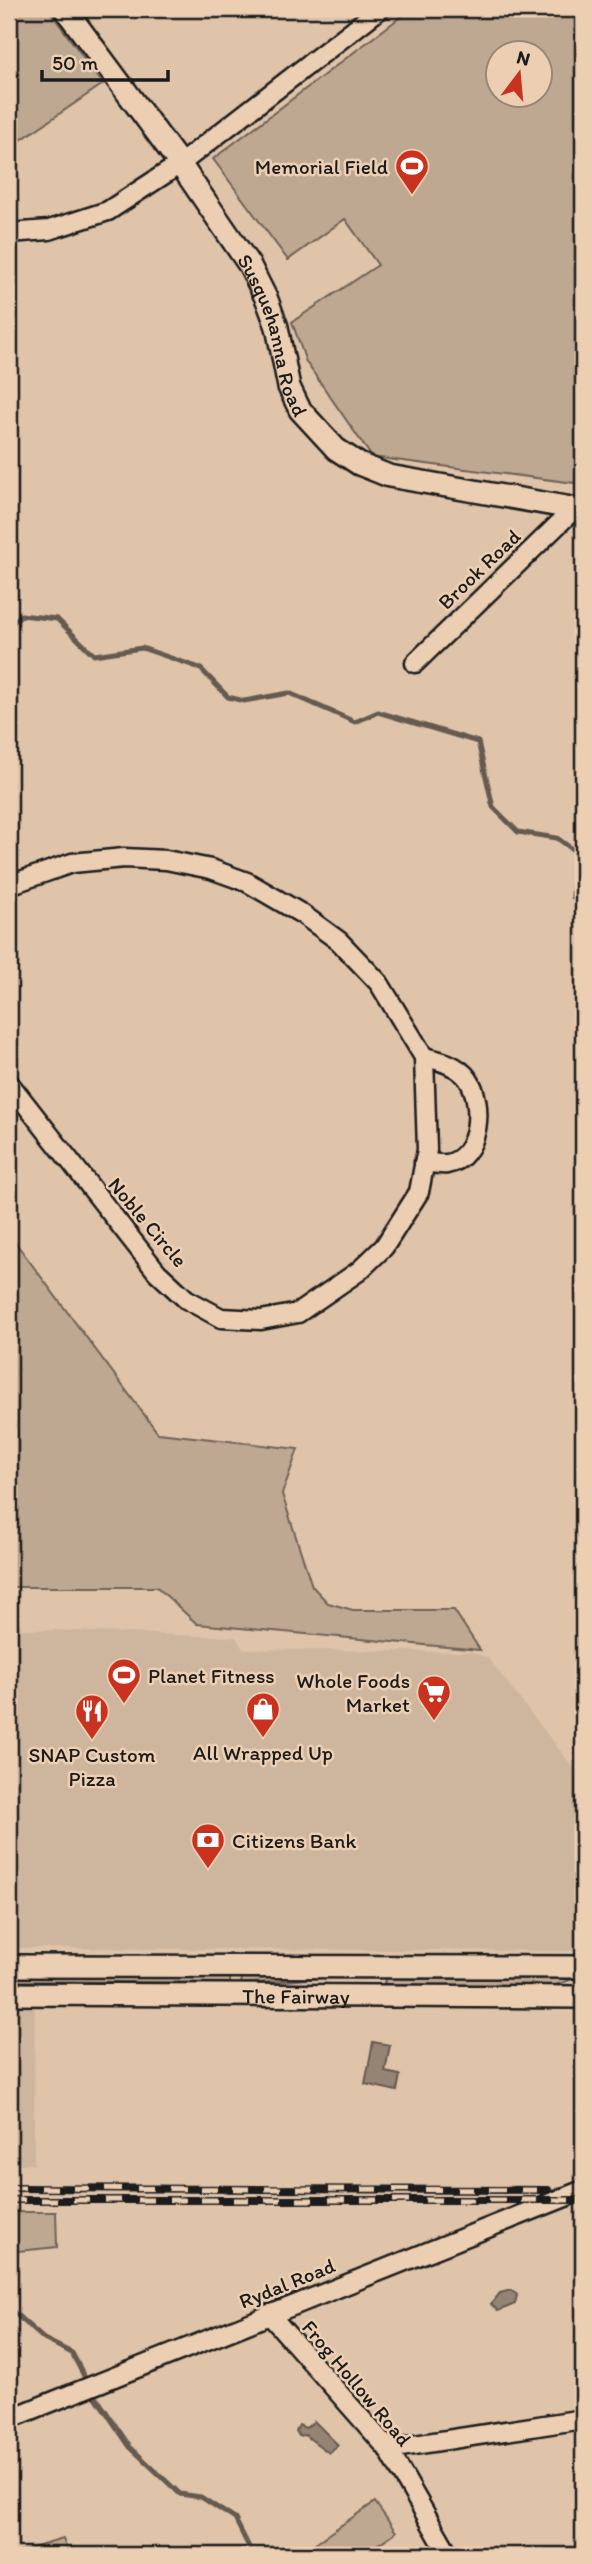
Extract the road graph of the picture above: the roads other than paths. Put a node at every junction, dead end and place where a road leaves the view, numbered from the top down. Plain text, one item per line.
1 (65, 9) edge
2 (380, 9) edge
3 (180, 164) junction
4 (9, 233) edge
5 (579, 509) edge
6 (415, 663) dead end
7 (9, 885) edge
8 (424, 1057) junction
9 (9, 1083) edge
10 (424, 1162) junction
11 (9, 1966) edge
12 (583, 1968) edge
13 (9, 1994) edge
14 (583, 1997) edge
15 (583, 2190) edge
16 (270, 2314) junction
17 (9, 2419) edge
18 (583, 2419) edge
19 (388, 2449) junction
20 (449, 2555) edge

1 - 3 main road, Susquehanna Road
2 - 3 street
3 - 4 street
3 - 5 main road, Susquehanna Road
5 - 6 street, Brook Road
7 - 8 street, Noble Circle
8 - 10 street, Noble Circle
8 - 10 street
9 - 10 street, Noble Circle
11 - 12 main road, The Fairway
13 - 14 main road, The Fairway
15 - 16 street, Rydal Road
16 - 17 street, Rydal Road
16 - 19 street, Frog Hollow Road
18 - 19 street
19 - 20 street, Frog Hollow Road

